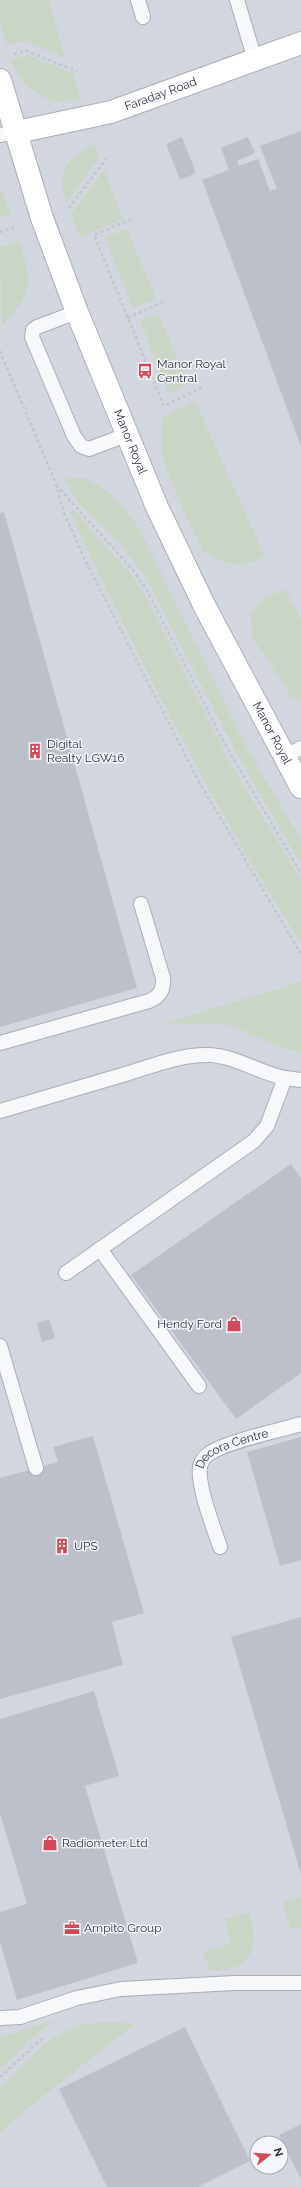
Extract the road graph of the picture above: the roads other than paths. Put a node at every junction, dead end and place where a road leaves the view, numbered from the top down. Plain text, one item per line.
1 (138, 0) edge
2 (237, 0) edge
3 (144, 17) dead end
4 (301, 42) edge
5 (255, 60) junction
6 (0, 80) edge
7 (8, 133) edge
8 (77, 312) junction
9 (126, 435) junction
10 (292, 752) edge
11 (301, 787) edge
12 (141, 904) dead end
13 (0, 1043) edge
14 (285, 1078) junction
15 (301, 1080) edge
16 (0, 1111) edge
17 (100, 1249) junction
18 (66, 1273) dead end
19 (0, 1346) edge
20 (199, 1386) dead end
21 (301, 1424) edge
22 (36, 1468) dead end
23 (220, 1548) dead end
24 (301, 1983) edge
25 (0, 2018) edge

1 - 3 lane
2 - 5 lane
4 - 5 street, Faraday Road
5 - 7 street, Faraday Road
6 - 7 street, Manor Royal
7 - 8 street, Manor Royal
8 - 9 street, Manor Royal
8 - 9 lane
9 - 10 street, Manor Royal
10 - 11 street, Manor Royal
12 - 13 lane
14 - 15 lane
14 - 16 lane
14 - 17 lane
17 - 18 lane
17 - 20 lane
19 - 22 lane
21 - 23 lane, Decora Centre
24 - 25 lane

